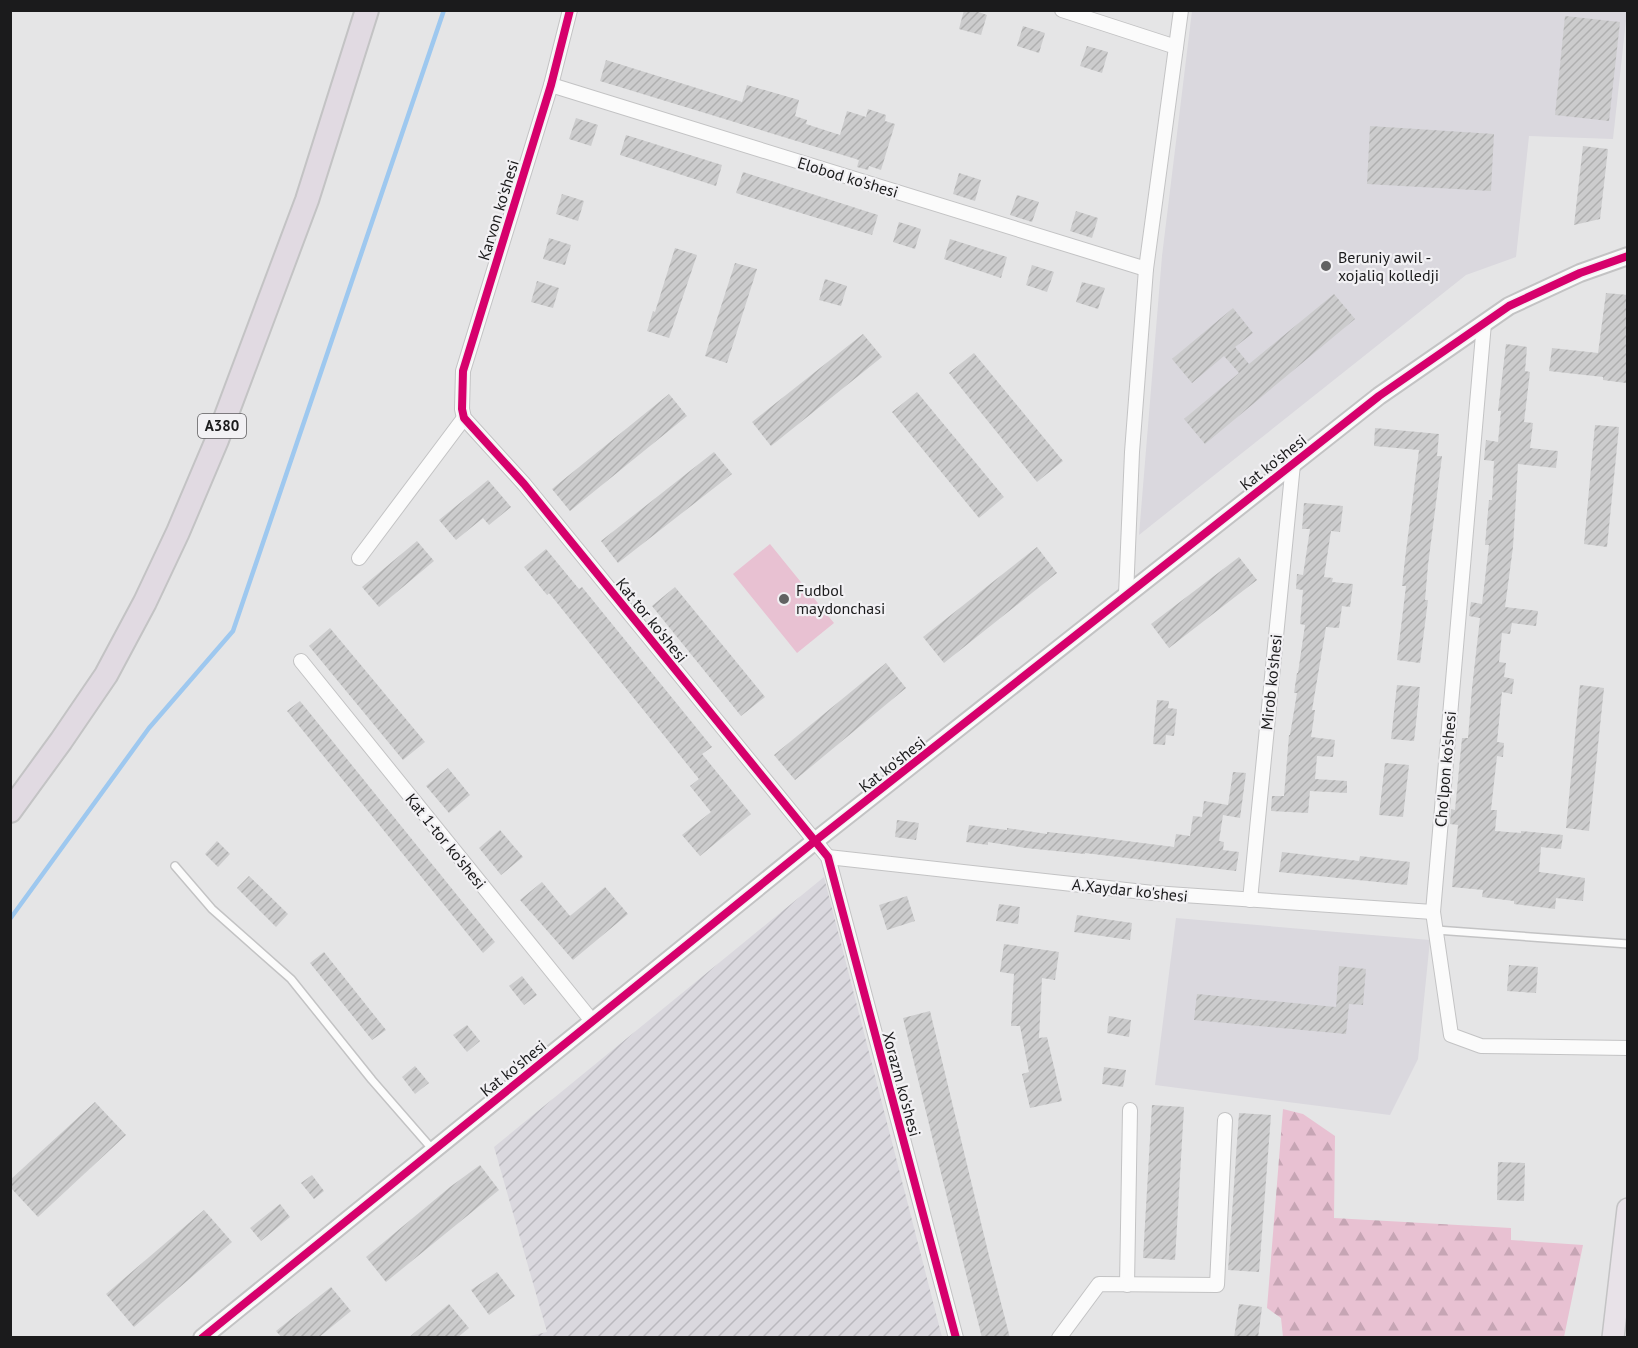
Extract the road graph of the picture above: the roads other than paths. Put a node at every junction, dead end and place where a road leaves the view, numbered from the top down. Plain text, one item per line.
1 (367, 10) edge
2 (570, 10) edge
3 (1062, 10) edge
4 (1181, 10) edge
5 (1176, 47) junction
6 (550, 85) junction
7 (1628, 256) edge
8 (1146, 269) junction
9 (1484, 323) junction
10 (464, 418) junction
11 (1293, 464) junction
12 (359, 558) dead end
13 (1126, 595) junction
14 (301, 661) dead end
15 (10, 811) edge
16 (815, 842) junction
17 (828, 857) junction
18 (175, 866) dead end
19 (1250, 900) junction
20 (1433, 912) junction
21 (1436, 930) junction
22 (1628, 944) edge
23 (592, 1022) junction
24 (1628, 1048) edge
25 (1130, 1110) dead end
26 (1225, 1120) dead end
27 (433, 1150) junction
28 (1628, 1209) edge
29 (1627, 1215) edge
30 (1127, 1285) junction
31 (202, 1338) edge
32 (956, 1338) edge
33 (1059, 1338) edge
34 (1613, 1338) edge

1 - 15 highway, A380
2 - 6 street, Karvon ko'shesi
3 - 5 street
4 - 5 street
5 - 8 street
6 - 8 street, Elobod ko'shesi
6 - 10 street, Karvon ko'shesi
7 - 9 street, Kat ko'shesi
8 - 13 street
9 - 11 street, Kat ko'shesi
9 - 20 street, Cho'lpon ko'shesi
10 - 12 street
10 - 16 street, Kat tor ko'shesi
11 - 13 street, Kat ko'shesi
11 - 19 street, Mirob ko'shesi
13 - 16 street, Kat ko'shesi
14 - 23 street, Kat 1-tor ko'shesi
16 - 17 street, Xorazm ko'shesi
16 - 23 street, Kat ko'shesi
17 - 19 street, A.Xaydar ko'shesi
17 - 32 street, Xorazm ko'shesi
18 - 27 lane
19 - 20 street, A.Xaydar ko'shesi
20 - 21 street, Cho'lpon ko'shesi
21 - 22 lane
21 - 24 street, Cho'lpon ko'shesi
23 - 27 street, Kat ko'shesi
25 - 30 street
26 - 30 street
27 - 31 street, Kat ko'shesi
28 - 29 main road
29 - 34 main road
30 - 33 street

